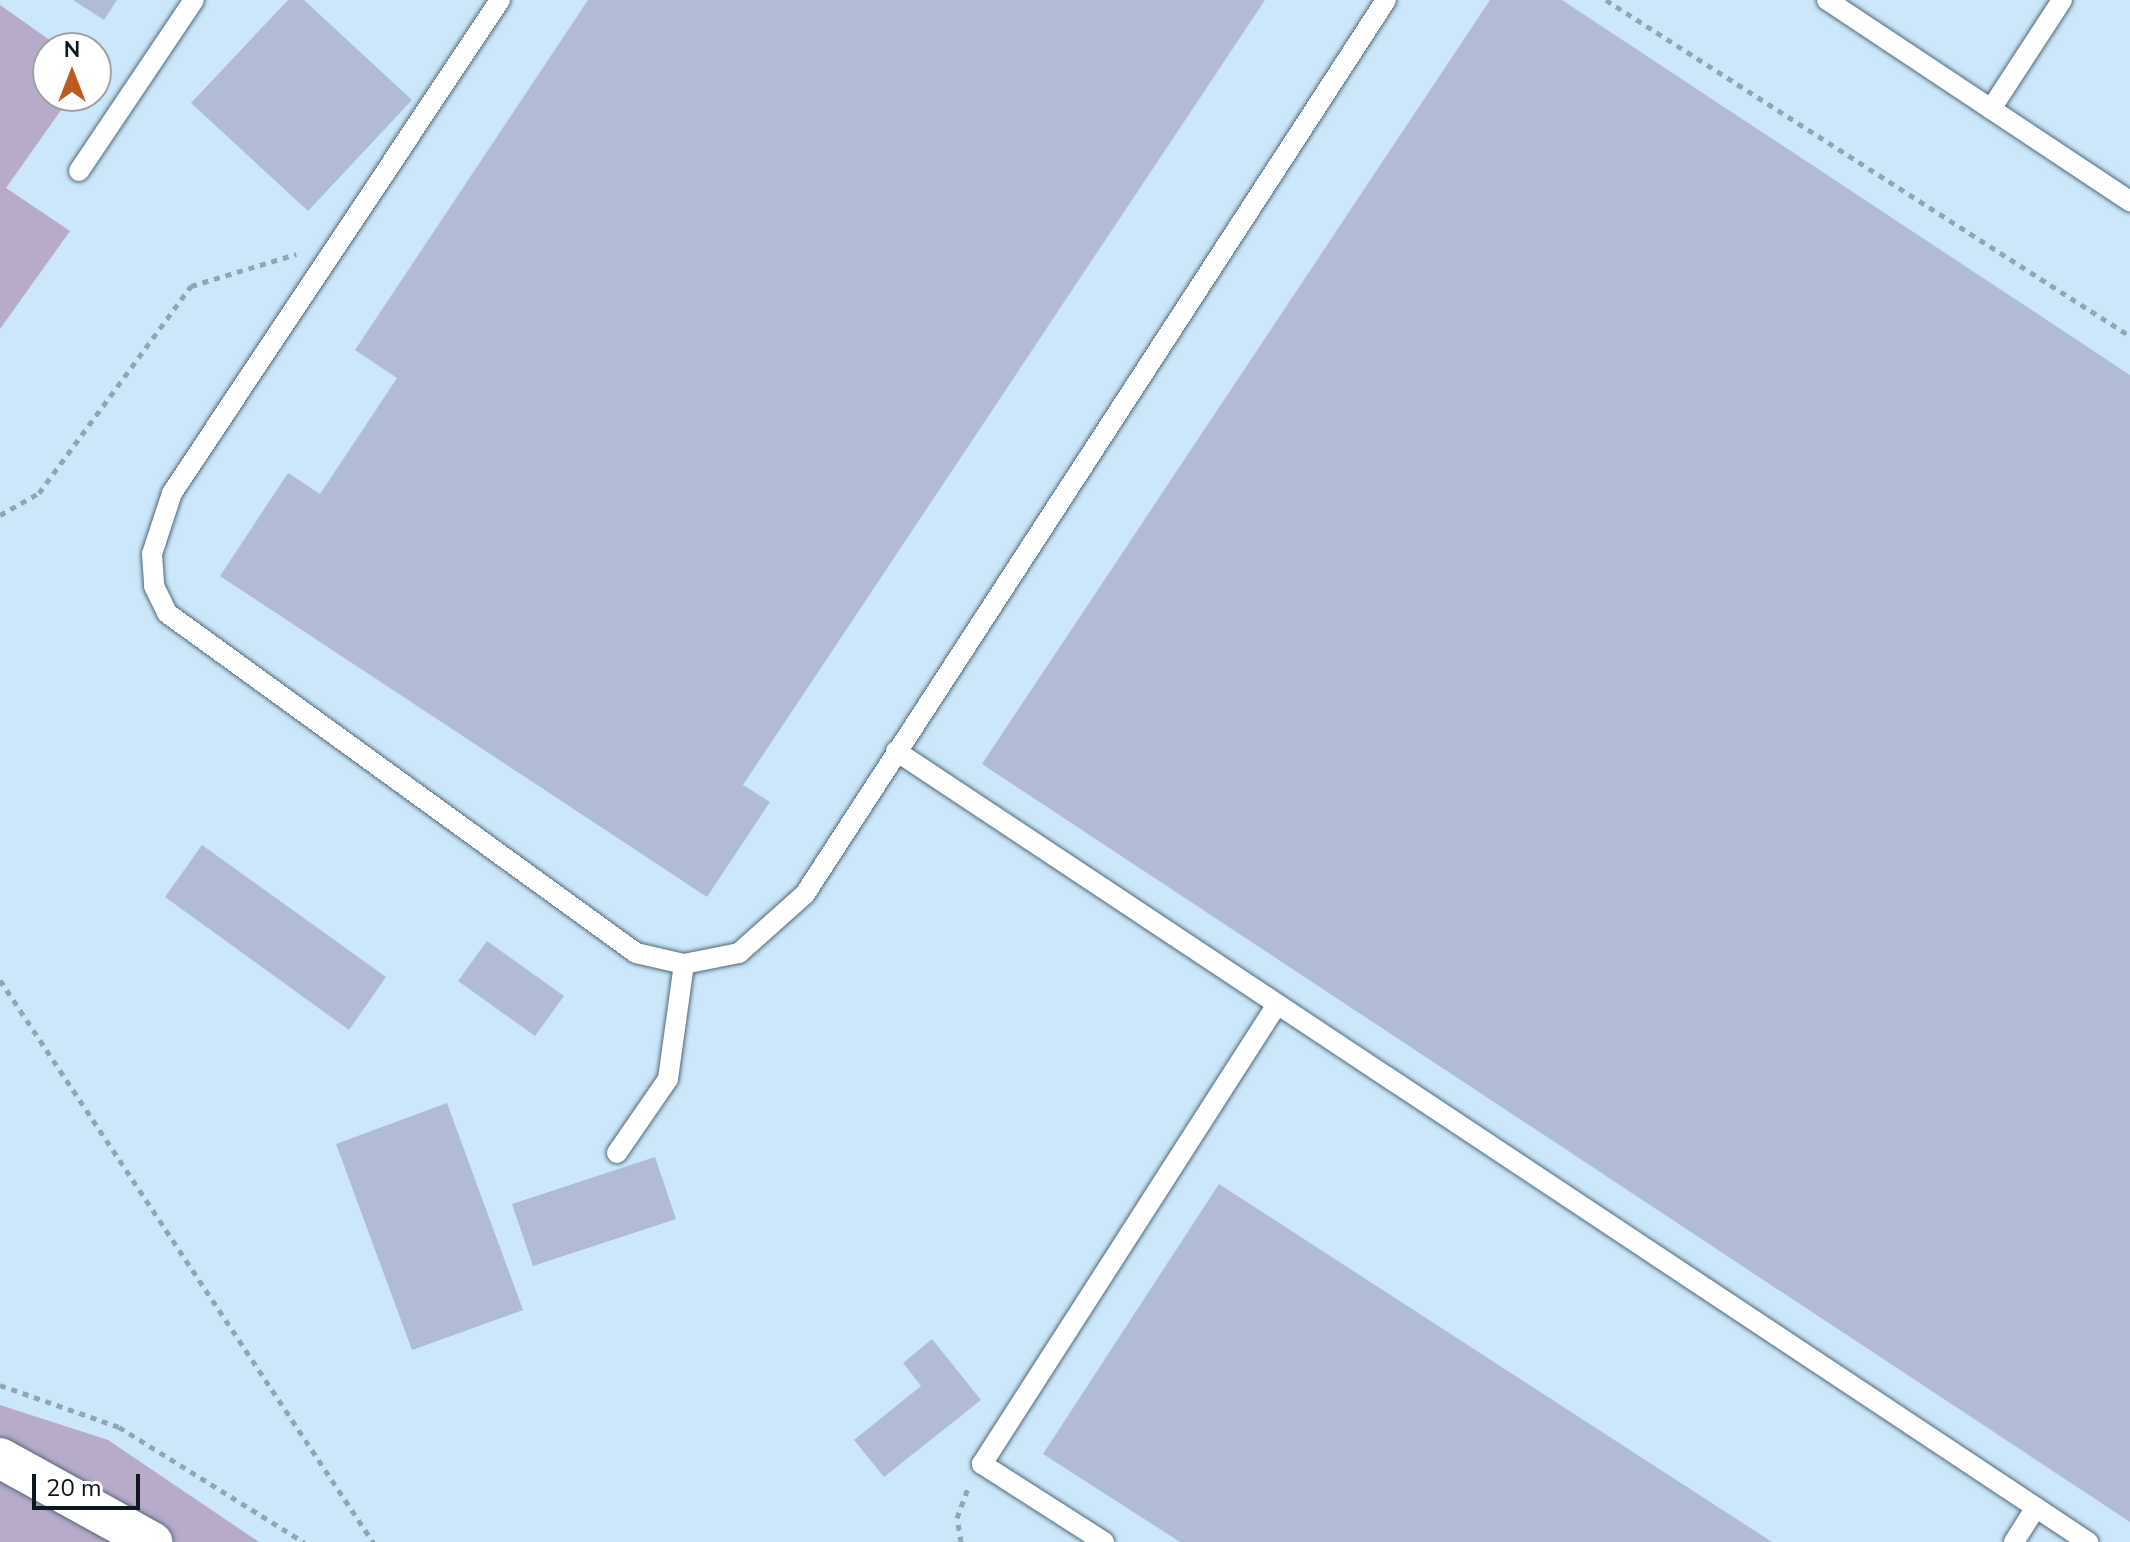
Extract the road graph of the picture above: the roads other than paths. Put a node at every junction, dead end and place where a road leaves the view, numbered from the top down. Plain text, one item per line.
1 (194, 0) edge
2 (500, 0) edge
3 (1386, 0) edge
4 (1827, 0) edge
5 (2062, 0) edge
6 (1991, 109) junction
7 (79, 171) dead end
8 (2130, 201) edge
9 (896, 751) junction
10 (684, 964) junction
11 (1276, 1006) junction
12 (617, 1153) dead end
13 (0, 1458) edge
14 (2036, 1507) junction
15 (152, 1542) edge
16 (1104, 1542) edge
17 (2014, 1542) edge
18 (2088, 1542) edge

1 - 7 lane
2 - 10 lane
3 - 9 lane
4 - 6 lane
5 - 6 lane
6 - 8 lane
9 - 10 lane
9 - 11 lane
10 - 12 lane
11 - 14 lane
11 - 16 lane
13 - 15 street
14 - 17 lane
14 - 18 lane

